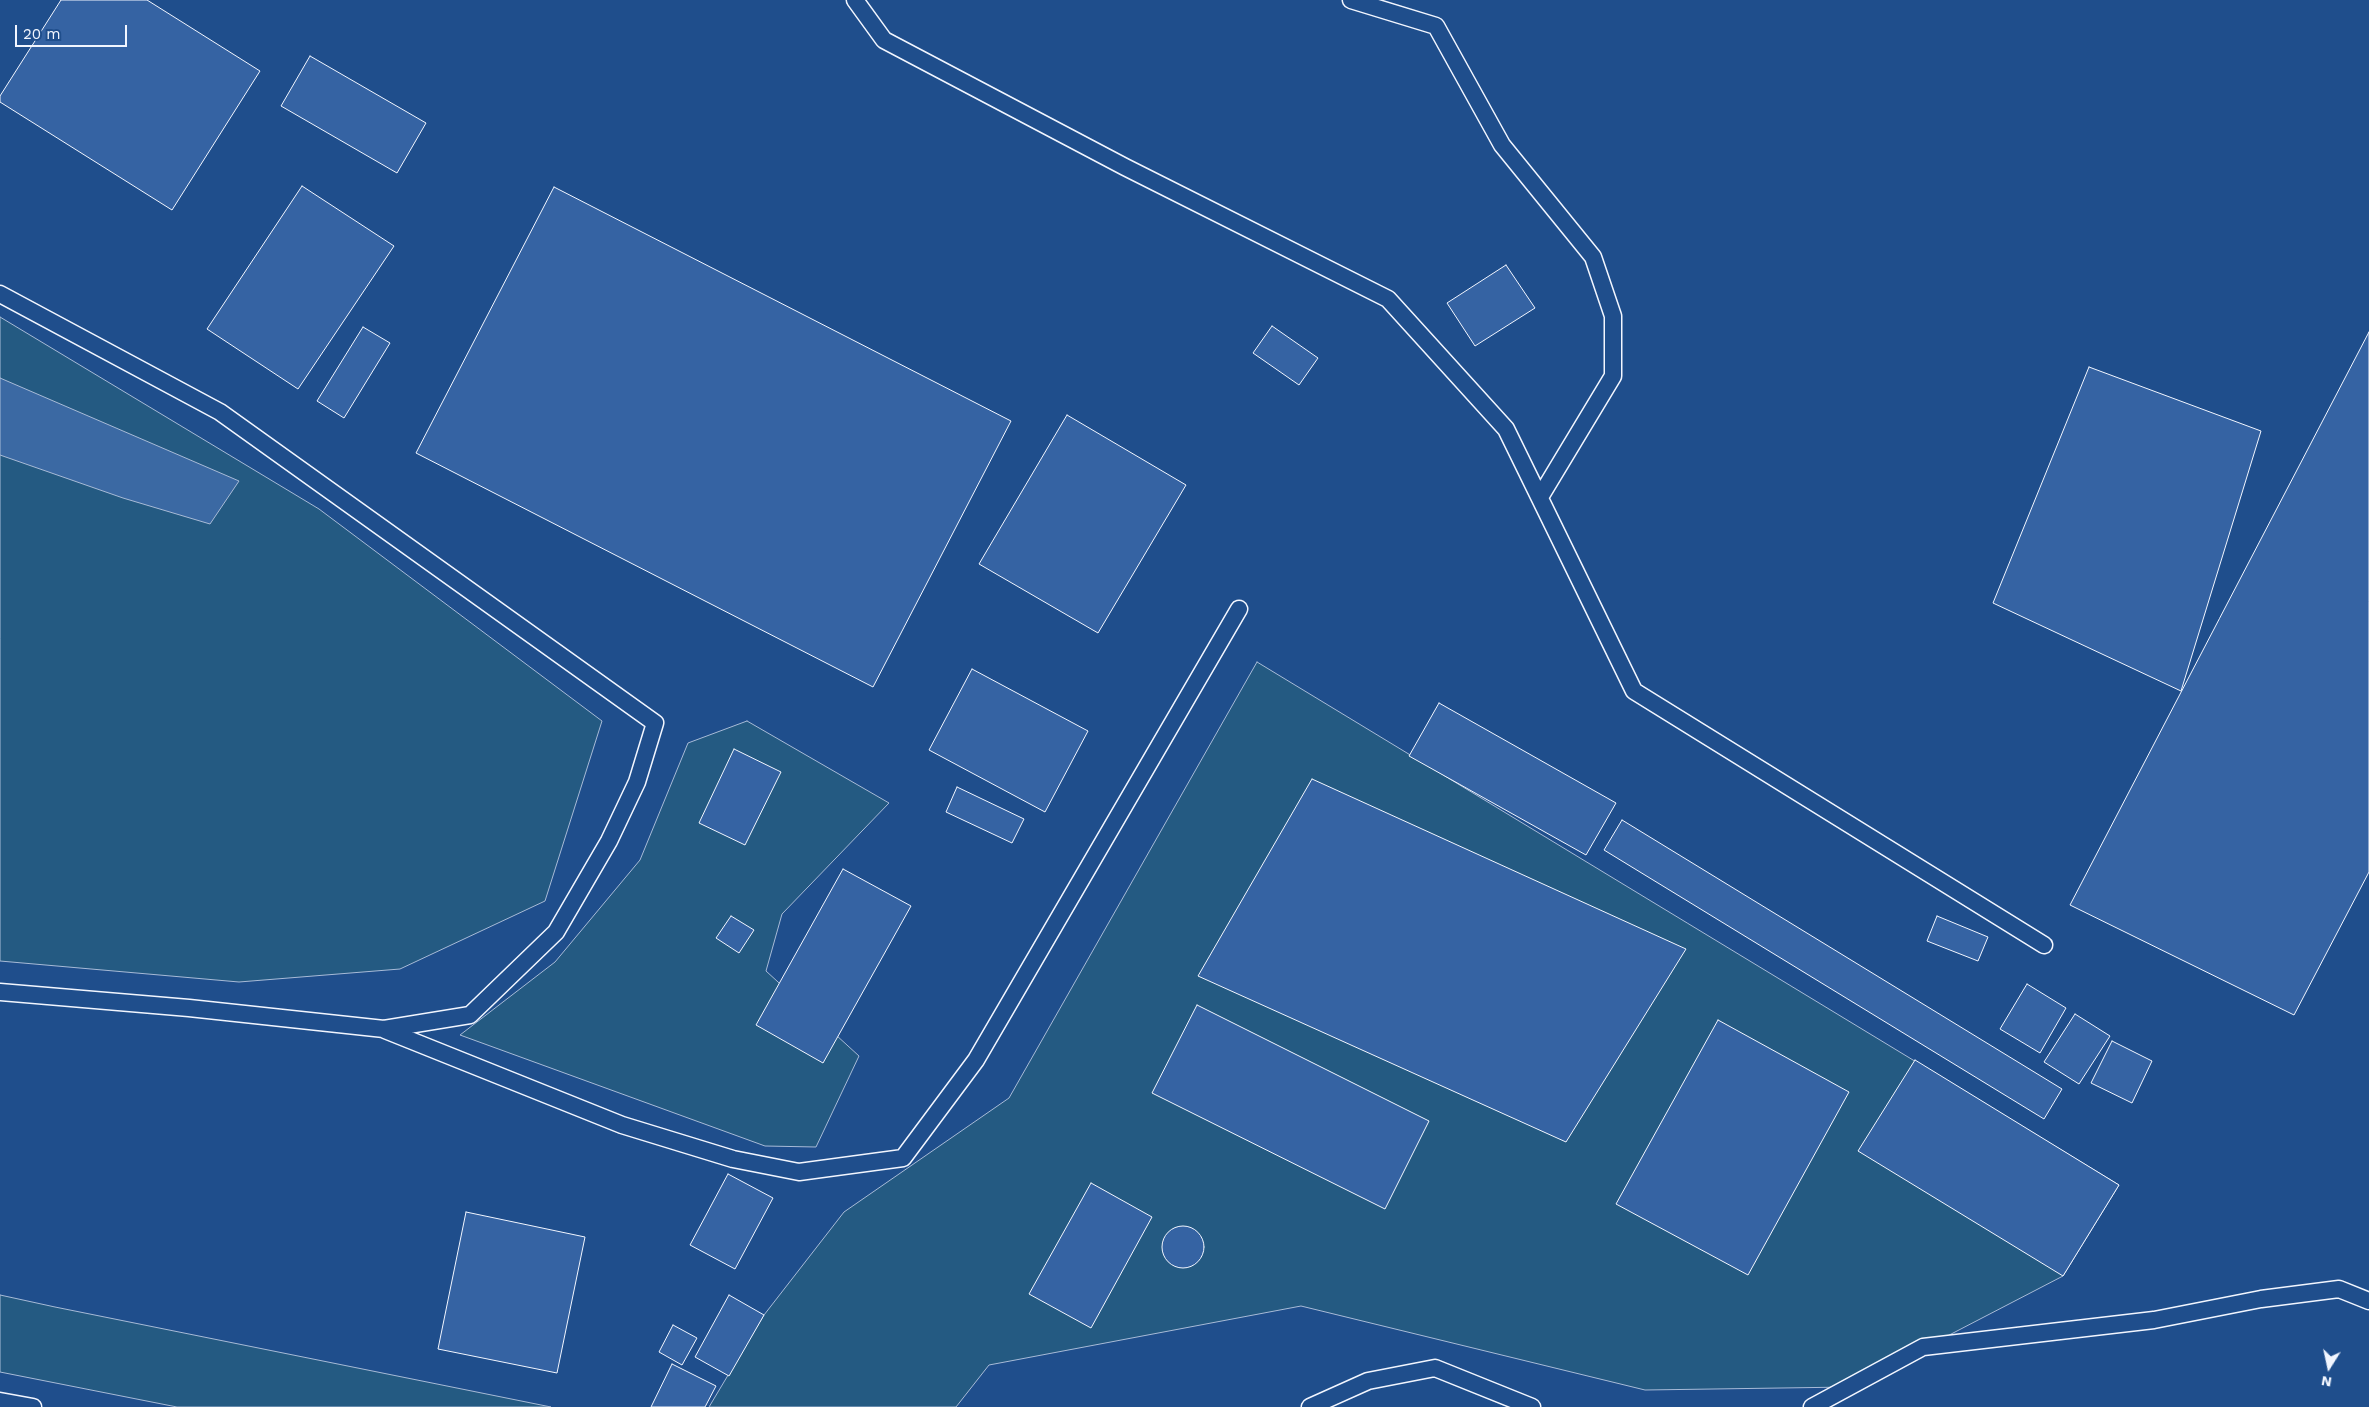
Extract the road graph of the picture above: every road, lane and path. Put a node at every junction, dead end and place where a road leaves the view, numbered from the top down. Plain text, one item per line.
1 (855, 0) edge
2 (1351, 0) edge
3 (0, 294) edge
4 (1540, 497) junction
5 (1239, 609) dead end
6 (2044, 945) dead end
7 (0, 992) edge
8 (384, 1029) junction
9 (2369, 1301) edge
10 (0, 1401) edge
11 (33, 1407) edge
12 (1310, 1407) edge
13 (1532, 1407) edge
14 (1812, 1407) edge

1 - 4 lane
2 - 4 lane
3 - 8 lane
4 - 6 lane
5 - 8 lane
7 - 8 lane
9 - 14 lane
10 - 11 lane
12 - 13 lane

